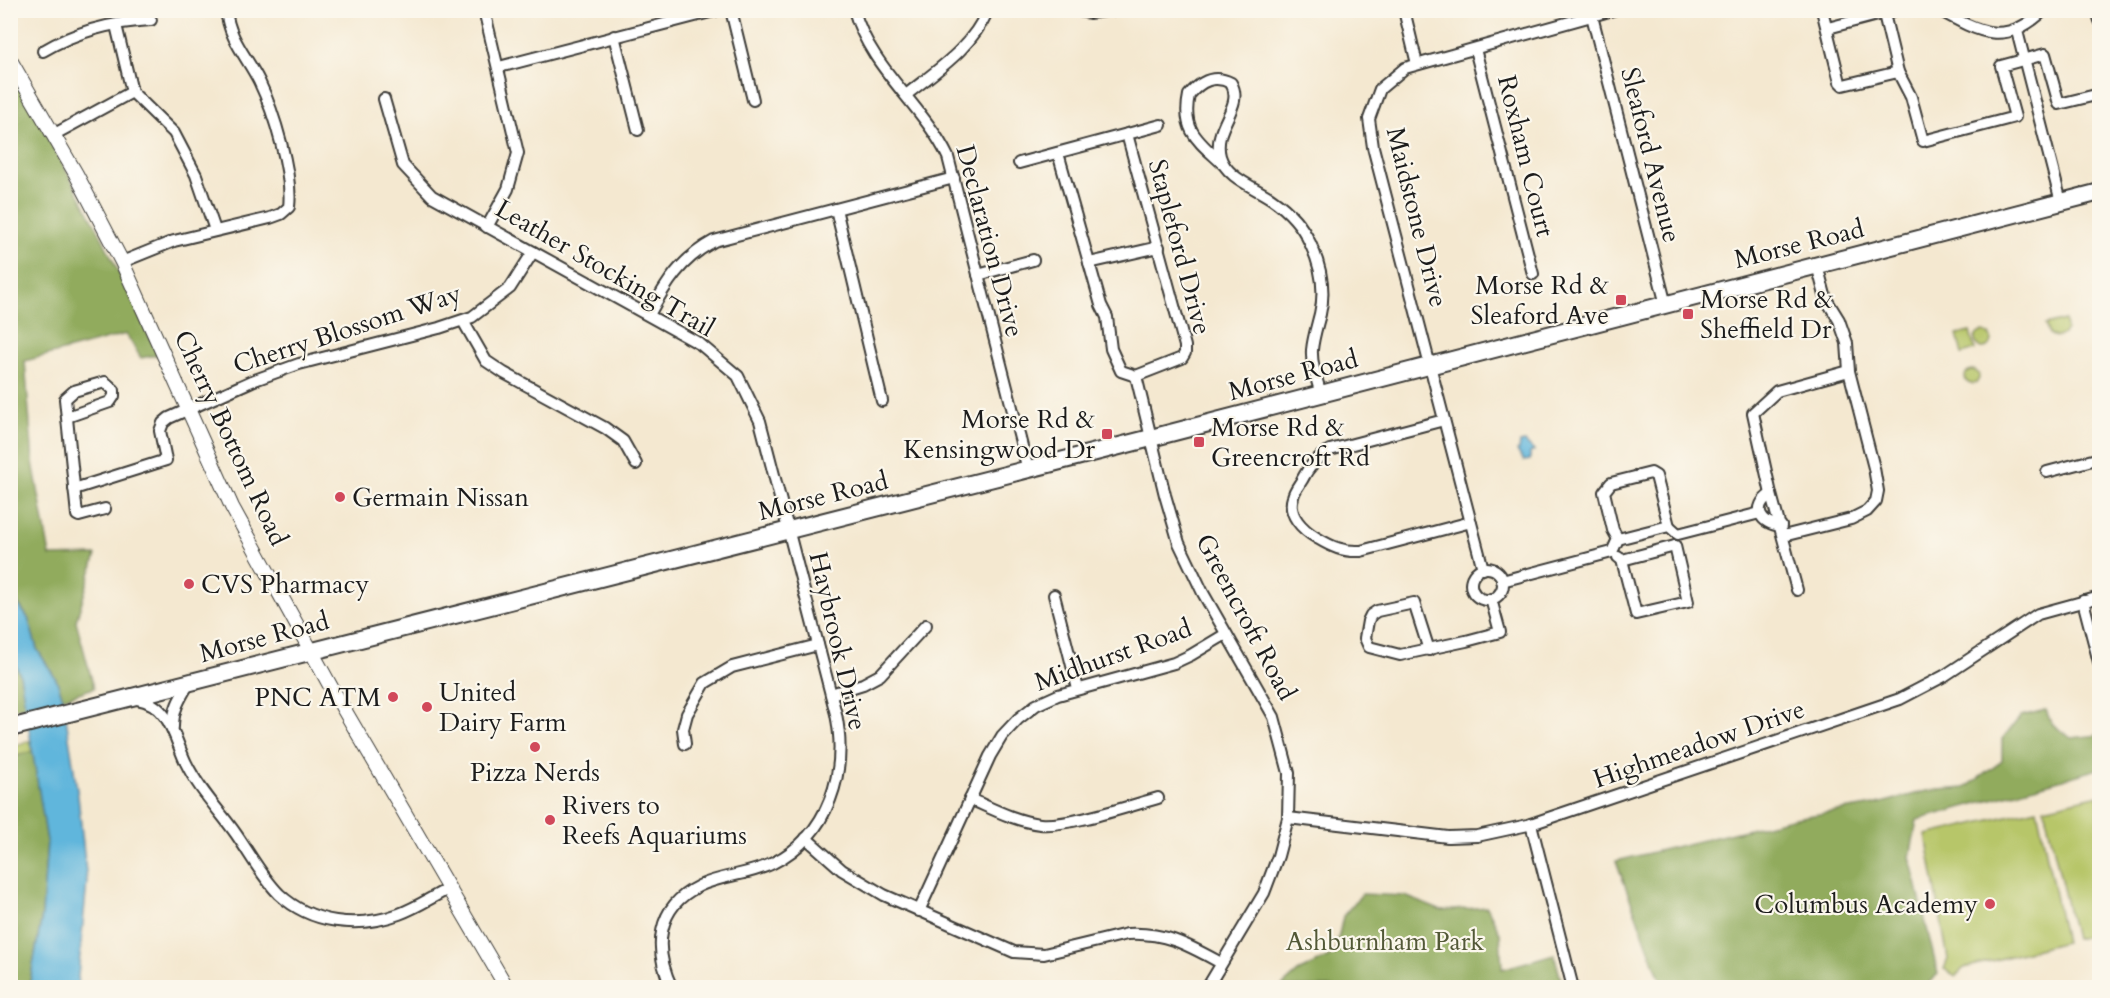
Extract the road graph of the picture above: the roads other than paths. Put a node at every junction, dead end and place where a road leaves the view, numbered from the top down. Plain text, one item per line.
1 (226, 10) edge
2 (484, 10) edge
3 (718, 10) edge
4 (731, 10) edge
5 (854, 10) edge
6 (988, 10) edge
7 (1074, 10) edge
8 (1114, 10) edge
9 (1404, 10) edge
10 (1613, 10) edge
11 (1822, 10) edge
12 (1849, 10) edge
13 (1896, 10) edge
14 (1939, 10) edge
15 (2044, 10) edge
16 (2097, 10) edge
17 (1884, 14) junction
18 (1592, 16) junction
19 (151, 20) dead end
20 (2100, 21) edge
21 (1851, 22) junction
22 (116, 25) junction
23 (1828, 28) junction
24 (2017, 31) junction
25 (614, 36) junction
26 (1475, 49) junction
27 (43, 51) dead end
28 (10, 60) edge
29 (2024, 60) junction
30 (1417, 64) junction
31 (499, 66) junction
32 (1898, 72) junction
33 (132, 92) junction
34 (2100, 94) edge
35 (906, 95) junction
36 (384, 99) dead end
37 (753, 100) dead end
38 (1161, 124) dead end
39 (638, 130) dead end
40 (1127, 134) junction
41 (53, 135) junction
42 (1058, 153) junction
43 (1019, 163) dead end
44 (1224, 165) junction
45 (954, 178) junction
46 (2100, 192) edge
47 (2061, 202) junction
48 (836, 209) junction
49 (487, 227) junction
50 (215, 230) junction
51 (1159, 247) junction
52 (532, 252) junction
53 (1033, 260) dead end
54 (123, 262) junction
55 (1089, 263) junction
56 (1817, 265) junction
57 (1533, 274) dead end
58 (978, 275) junction
59 (1666, 304) junction
60 (649, 315) junction
61 (463, 321) junction
62 (1431, 366) junction
63 (1849, 371) junction
64 (1136, 376) junction
65 (1321, 394) junction
66 (882, 401) dead end
67 (188, 409) junction
68 (67, 417) junction
69 (1444, 420) junction
70 (1152, 438) junction
71 (2100, 458) edge
72 (636, 464) dead end
73 (1028, 470) junction
74 (2047, 472) dead end
75 (74, 489) junction
76 (1771, 494) junction
77 (105, 509) dead end
78 (1760, 513) junction
79 (1471, 522) junction
80 (1669, 526) junction
81 (789, 531) junction
82 (1782, 531) junction
83 (1678, 534) junction
84 (1618, 539) junction
85 (1674, 546) junction
86 (1612, 552) junction
87 (1622, 561) junction
88 (1483, 569) junction
89 (1502, 581) junction
90 (1797, 590) dead end
91 (1054, 595) dead end
92 (2100, 597) edge
93 (1491, 599) junction
94 (2082, 602) junction
95 (926, 625) dead end
96 (1226, 634) junction
97 (818, 645) junction
98 (1429, 650) junction
99 (311, 651) junction
100 (2100, 666) edge
101 (189, 683) junction
102 (1078, 689) junction
103 (831, 694) junction
104 (130, 698) junction
105 (173, 727) junction
106 (10, 728) edge
107 (685, 744) dead end
108 (1158, 798) dead end
109 (970, 799) junction
110 (1288, 818) junction
111 (1531, 824) junction
112 (806, 838) junction
113 (448, 889) junction
114 (919, 911) junction
115 (1221, 963) junction
116 (507, 987) edge
117 (672, 987) edge
118 (1207, 987) edge
119 (1573, 987) edge

1 - 50 street
2 - 31 street
3 - 25 street
4 - 37 street
5 - 35 street, Declaration Drive
6 - 35 street
7 - 8 street
9 - 30 street
10 - 18 street, Maidstone Drive
11 - 23 street
12 - 21 street
13 - 17 street
14 - 24 street
15 - 24 street
16 - 20 street
17 - 21 street
17 - 32 street
18 - 26 street, Maidstone Drive
18 - 59 street, Sleaford Avenue
19 - 22 street
21 - 23 street
22 - 27 street
22 - 33 street
23 - 32 street
24 - 29 street
25 - 31 street
25 - 39 street
26 - 30 street, Maidstone Drive
26 - 57 street, Roxham Court
28 - 41 main road, Cherry Bottom Road
29 - 32 street
29 - 34 street
29 - 47 street
30 - 62 street, Maidstone Drive
31 - 49 street
33 - 41 street
33 - 50 street
35 - 45 street, Declaration Drive
36 - 49 street, Leather Stocking Trail
38 - 40 street
40 - 42 street
40 - 51 street, Stapleford Drive
41 - 54 main road, Cherry Bottom Road
42 - 43 street
42 - 55 street
44 - 44 street
44 - 65 street
45 - 48 street
45 - 58 street, Declaration Drive
46 - 47 main road, Morse Road
47 - 56 main road, Morse Road
48 - 60 street
48 - 66 street
49 - 52 street, Leather Stocking Trail
50 - 54 street
51 - 55 street
51 - 64 street, Stapleford Drive
52 - 60 street, Leather Stocking Trail
52 - 61 street, Cherry Blossom Way
53 - 58 street
54 - 67 main road, Cherry Bottom Road
55 - 64 street
56 - 59 main road, Morse Road
56 - 63 street
58 - 73 street, Declaration Drive
59 - 62 main road, Morse Road
60 - 81 street, Leather Stocking Trail
61 - 67 street, Cherry Blossom Way
61 - 72 street
62 - 65 main road, Morse Road
62 - 69 street, Maidstone Drive
63 - 76 street
63 - 82 street
64 - 70 street, Greencroft Road
65 - 70 main road, Morse Road
67 - 75 street, Cherry Blossom Way
67 - 99 main road, Cherry Bottom Road
68 - 68 street
68 - 75 street
69 - 79 street, Maidstone Drive
69 - 79 street
70 - 73 main road, Morse Road
70 - 96 street, Greencroft Road
71 - 74 street
73 - 81 main road, Morse Road
75 - 77 street
76 - 78 street
76 - 82 street
78 - 82 street
78 - 83 street
79 - 88 street, Maidstone Drive
80 - 83 street
80 - 84 street
80 - 84 street
81 - 97 street, Haybrook Drive
81 - 99 main road, Morse Road
82 - 90 street
83 - 85 street
84 - 86 street
85 - 87 street
85 - 87 street
86 - 87 street
86 - 89 street
88 - 89 street
88 - 93 street
89 - 93 street
91 - 102 street
92 - 94 street, Highmeadow Drive
93 - 98 street
94 - 100 street
94 - 111 street, Highmeadow Drive
95 - 103 street
96 - 102 street, Midhurst Road
96 - 110 street, Greencroft Road
97 - 103 street, Haybrook Drive
97 - 107 street
98 - 98 street
99 - 101 main road, Morse Road
99 - 113 main road, Cherry Bottom Road
101 - 104 main road, Morse Road
101 - 105 street
102 - 109 street, Midhurst Road
103 - 112 street, Haybrook Drive
104 - 105 street
104 - 106 main road, Morse Road
105 - 113 street
108 - 109 street
109 - 114 street, Midhurst Road
110 - 111 street, Highmeadow Drive
110 - 115 street, Greencroft Road
111 - 119 street
112 - 114 street
112 - 117 street, Haybrook Drive
113 - 116 main road, Cherry Bottom Road
114 - 115 street
115 - 118 street, Greencroft Road

